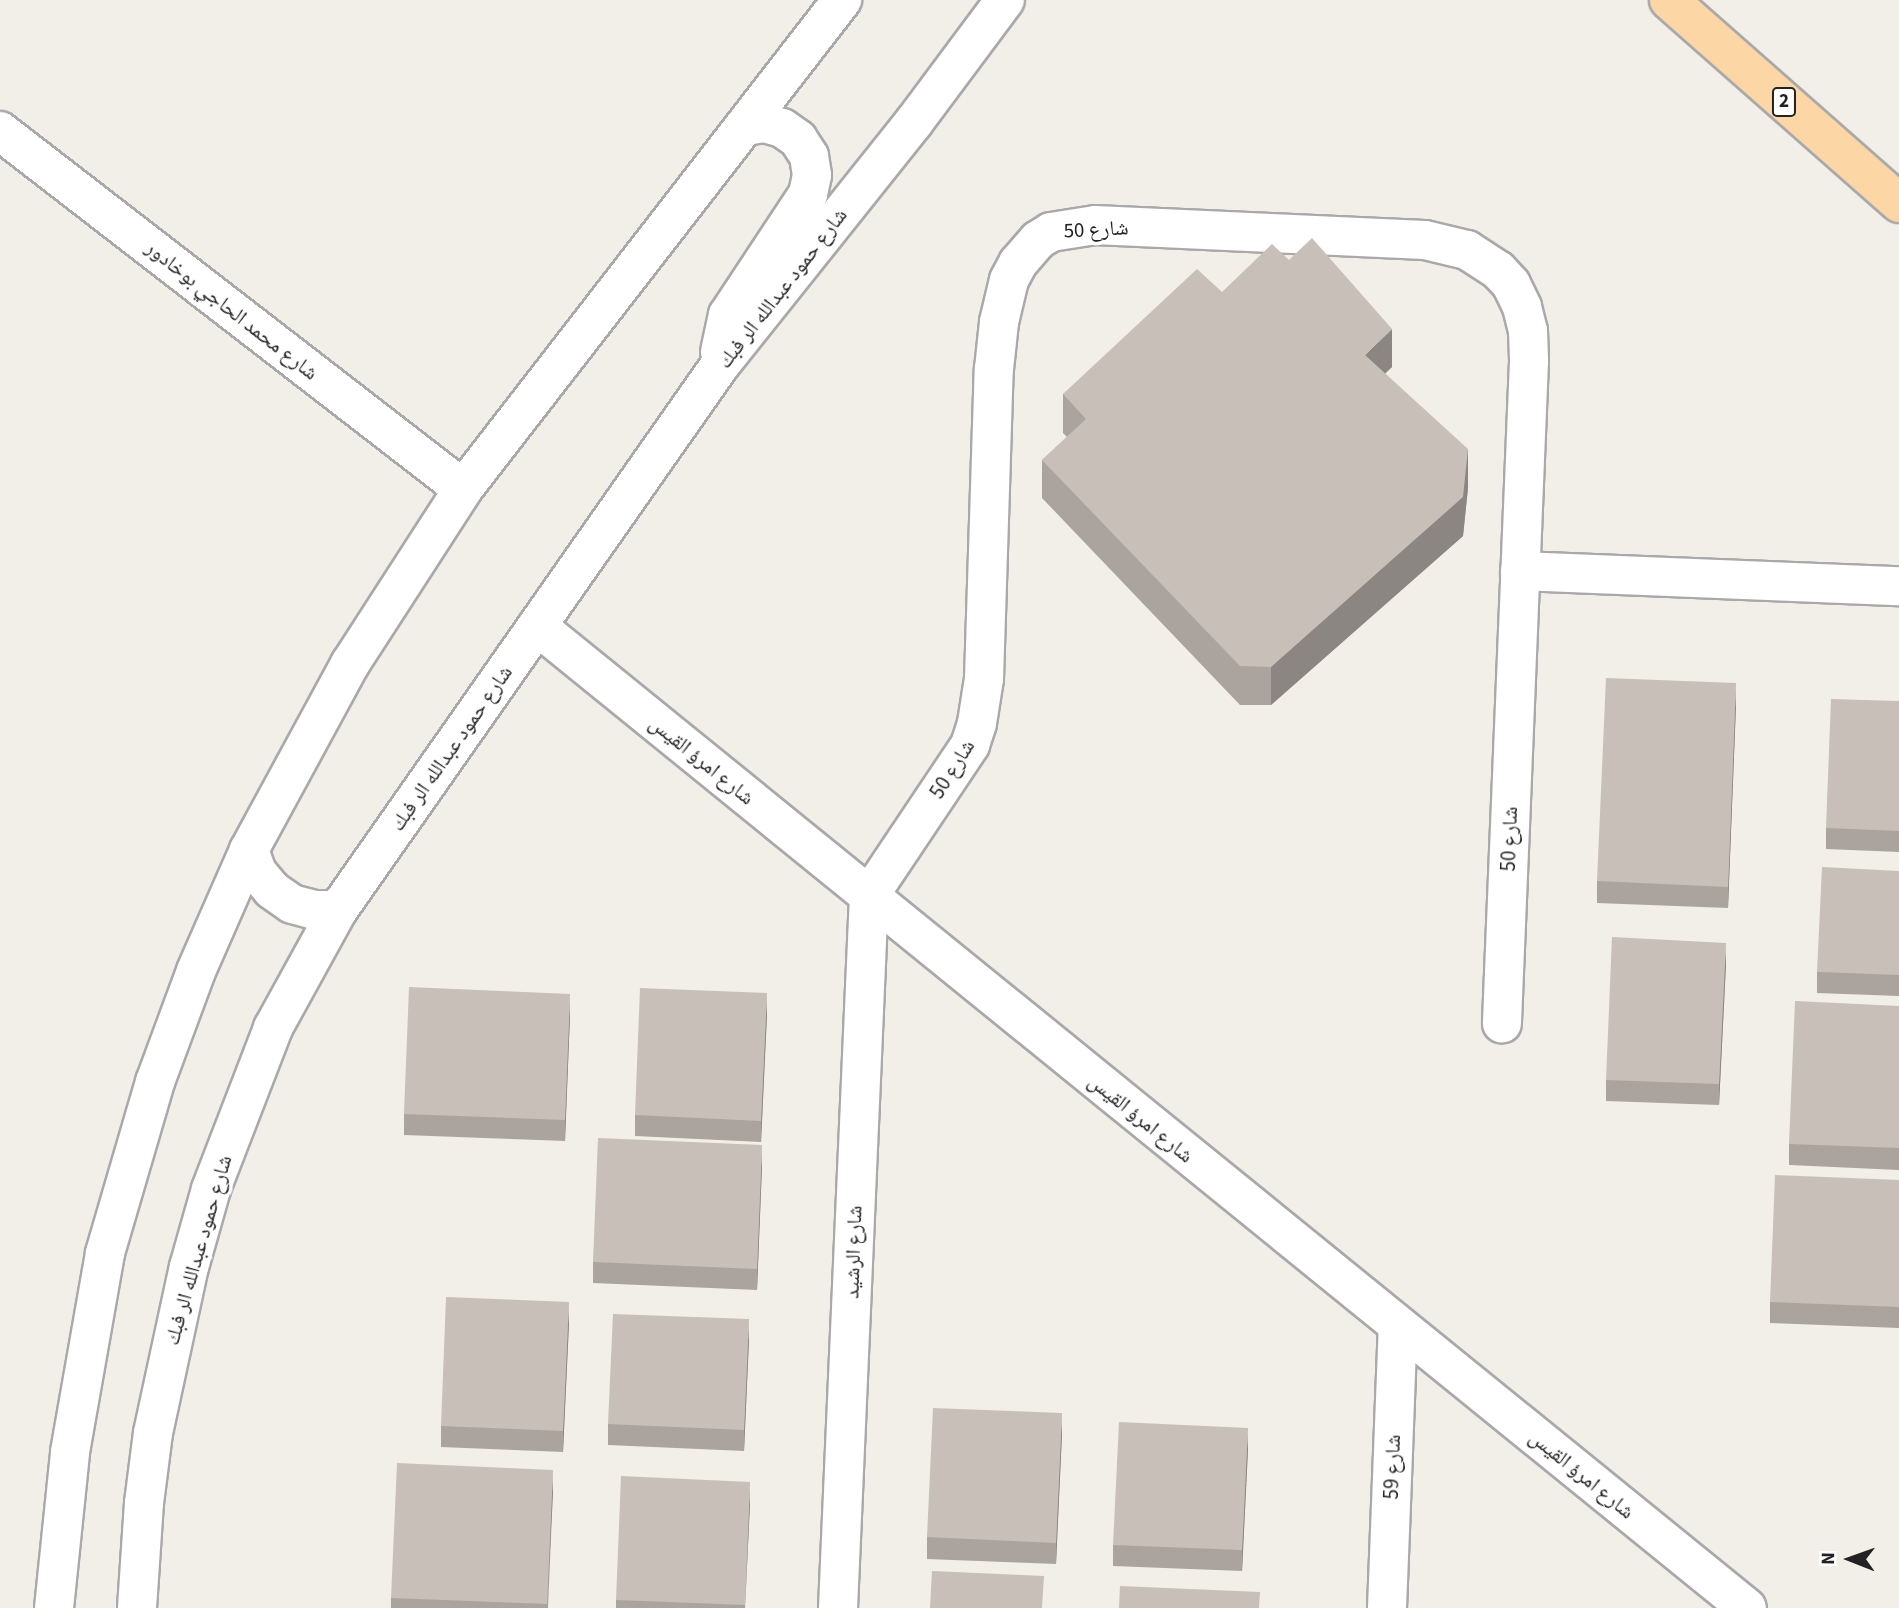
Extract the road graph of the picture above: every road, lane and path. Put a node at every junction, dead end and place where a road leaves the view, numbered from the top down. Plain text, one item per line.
1 (842, 0) edge
2 (1005, 0) edge
3 (1669, 0) edge
4 (744, 126) junction
5 (0, 131) edge
6 (1899, 203) edge
7 (720, 365) junction
8 (463, 489) junction
9 (1520, 571) junction
10 (1899, 586) edge
11 (537, 626) junction
12 (249, 850) junction
13 (869, 896) junction
14 (338, 910) junction
15 (1502, 1023) dead end
16 (1398, 1326) junction
17 (54, 1608) edge
18 (137, 1608) edge
19 (838, 1608) edge
20 (1387, 1608) edge
21 (1747, 1608) edge

1 - 4 street
2 - 7 street, شارع حمود عبدالله الر فبك
3 - 6 main road, 2
4 - 7 street
4 - 8 street
5 - 8 street, شارع محمد الحاجي بوخادور
7 - 11 street, شارع حمود عبدالله الر فبك
8 - 12 street
9 - 10 street
9 - 13 street, شارع 50
9 - 15 street, شارع 50
11 - 13 street, شارع امرؤ القيس
11 - 14 street, شارع حمود عبدالله الر فبك
12 - 14 street
12 - 17 street
13 - 16 street, شارع امرؤ القيس
13 - 19 street, شارع الرشيد
14 - 18 street, شارع حمود عبدالله الر فبك
16 - 20 street, شارع 59
16 - 21 street, شارع امرؤ القيس

